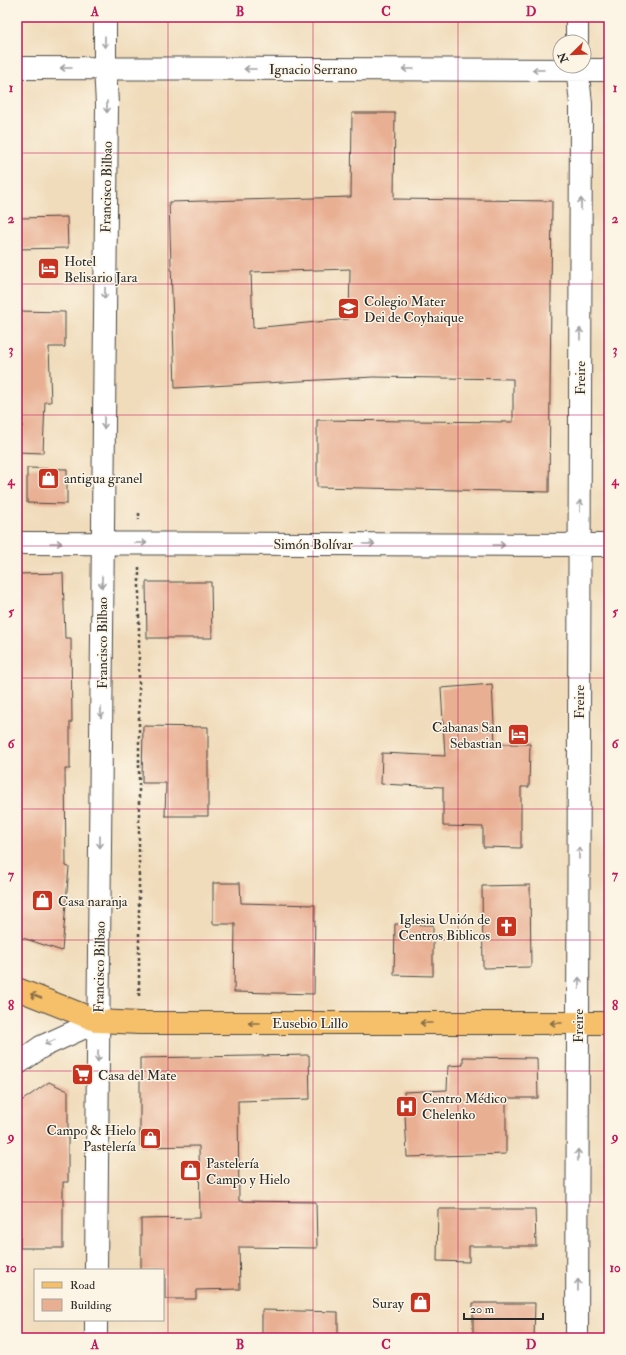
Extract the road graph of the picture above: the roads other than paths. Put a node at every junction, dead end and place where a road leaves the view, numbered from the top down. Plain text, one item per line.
1 (105, 17) edge
2 (577, 17) edge
3 (577, 34) edge
4 (17, 68) edge
5 (105, 68) junction
6 (552, 68) edge
7 (592, 69) edge
8 (609, 70) edge
9 (578, 74) edge
10 (17, 542) edge
11 (102, 543) junction
12 (580, 545) junction
13 (609, 545) edge
14 (17, 989) edge
15 (98, 1021) junction
16 (578, 1022) junction
17 (609, 1023) edge
18 (17, 1064) edge
19 (96, 1269) edge
20 (96, 1321) edge
21 (96, 1338) edge
22 (577, 1338) edge

1 -> 5 street, Francisco Bilbao
2 - 3 street
5 -> 4 street, Ignacio Serrano
6 -> 5 street, Ignacio Serrano
5 -> 11 street, Francisco Bilbao
7 - 8 street, Ignacio Serrano
12 -> 9 street, Freire
10 -> 11 street, Simón Bolívar
11 -> 12 street, Simón Bolívar
11 -> 15 street, Francisco Bilbao
12 - 13 street, Simón Bolívar
16 -> 12 street, Freire
15 -> 14 main road, Eusebio Lillo
16 -> 15 main road, Eusebio Lillo
15 -> 18 street
15 -> 19 street, Francisco Bilbao
16 - 17 main road, Eusebio Lillo
22 -> 16 street, Freire
20 - 21 street

